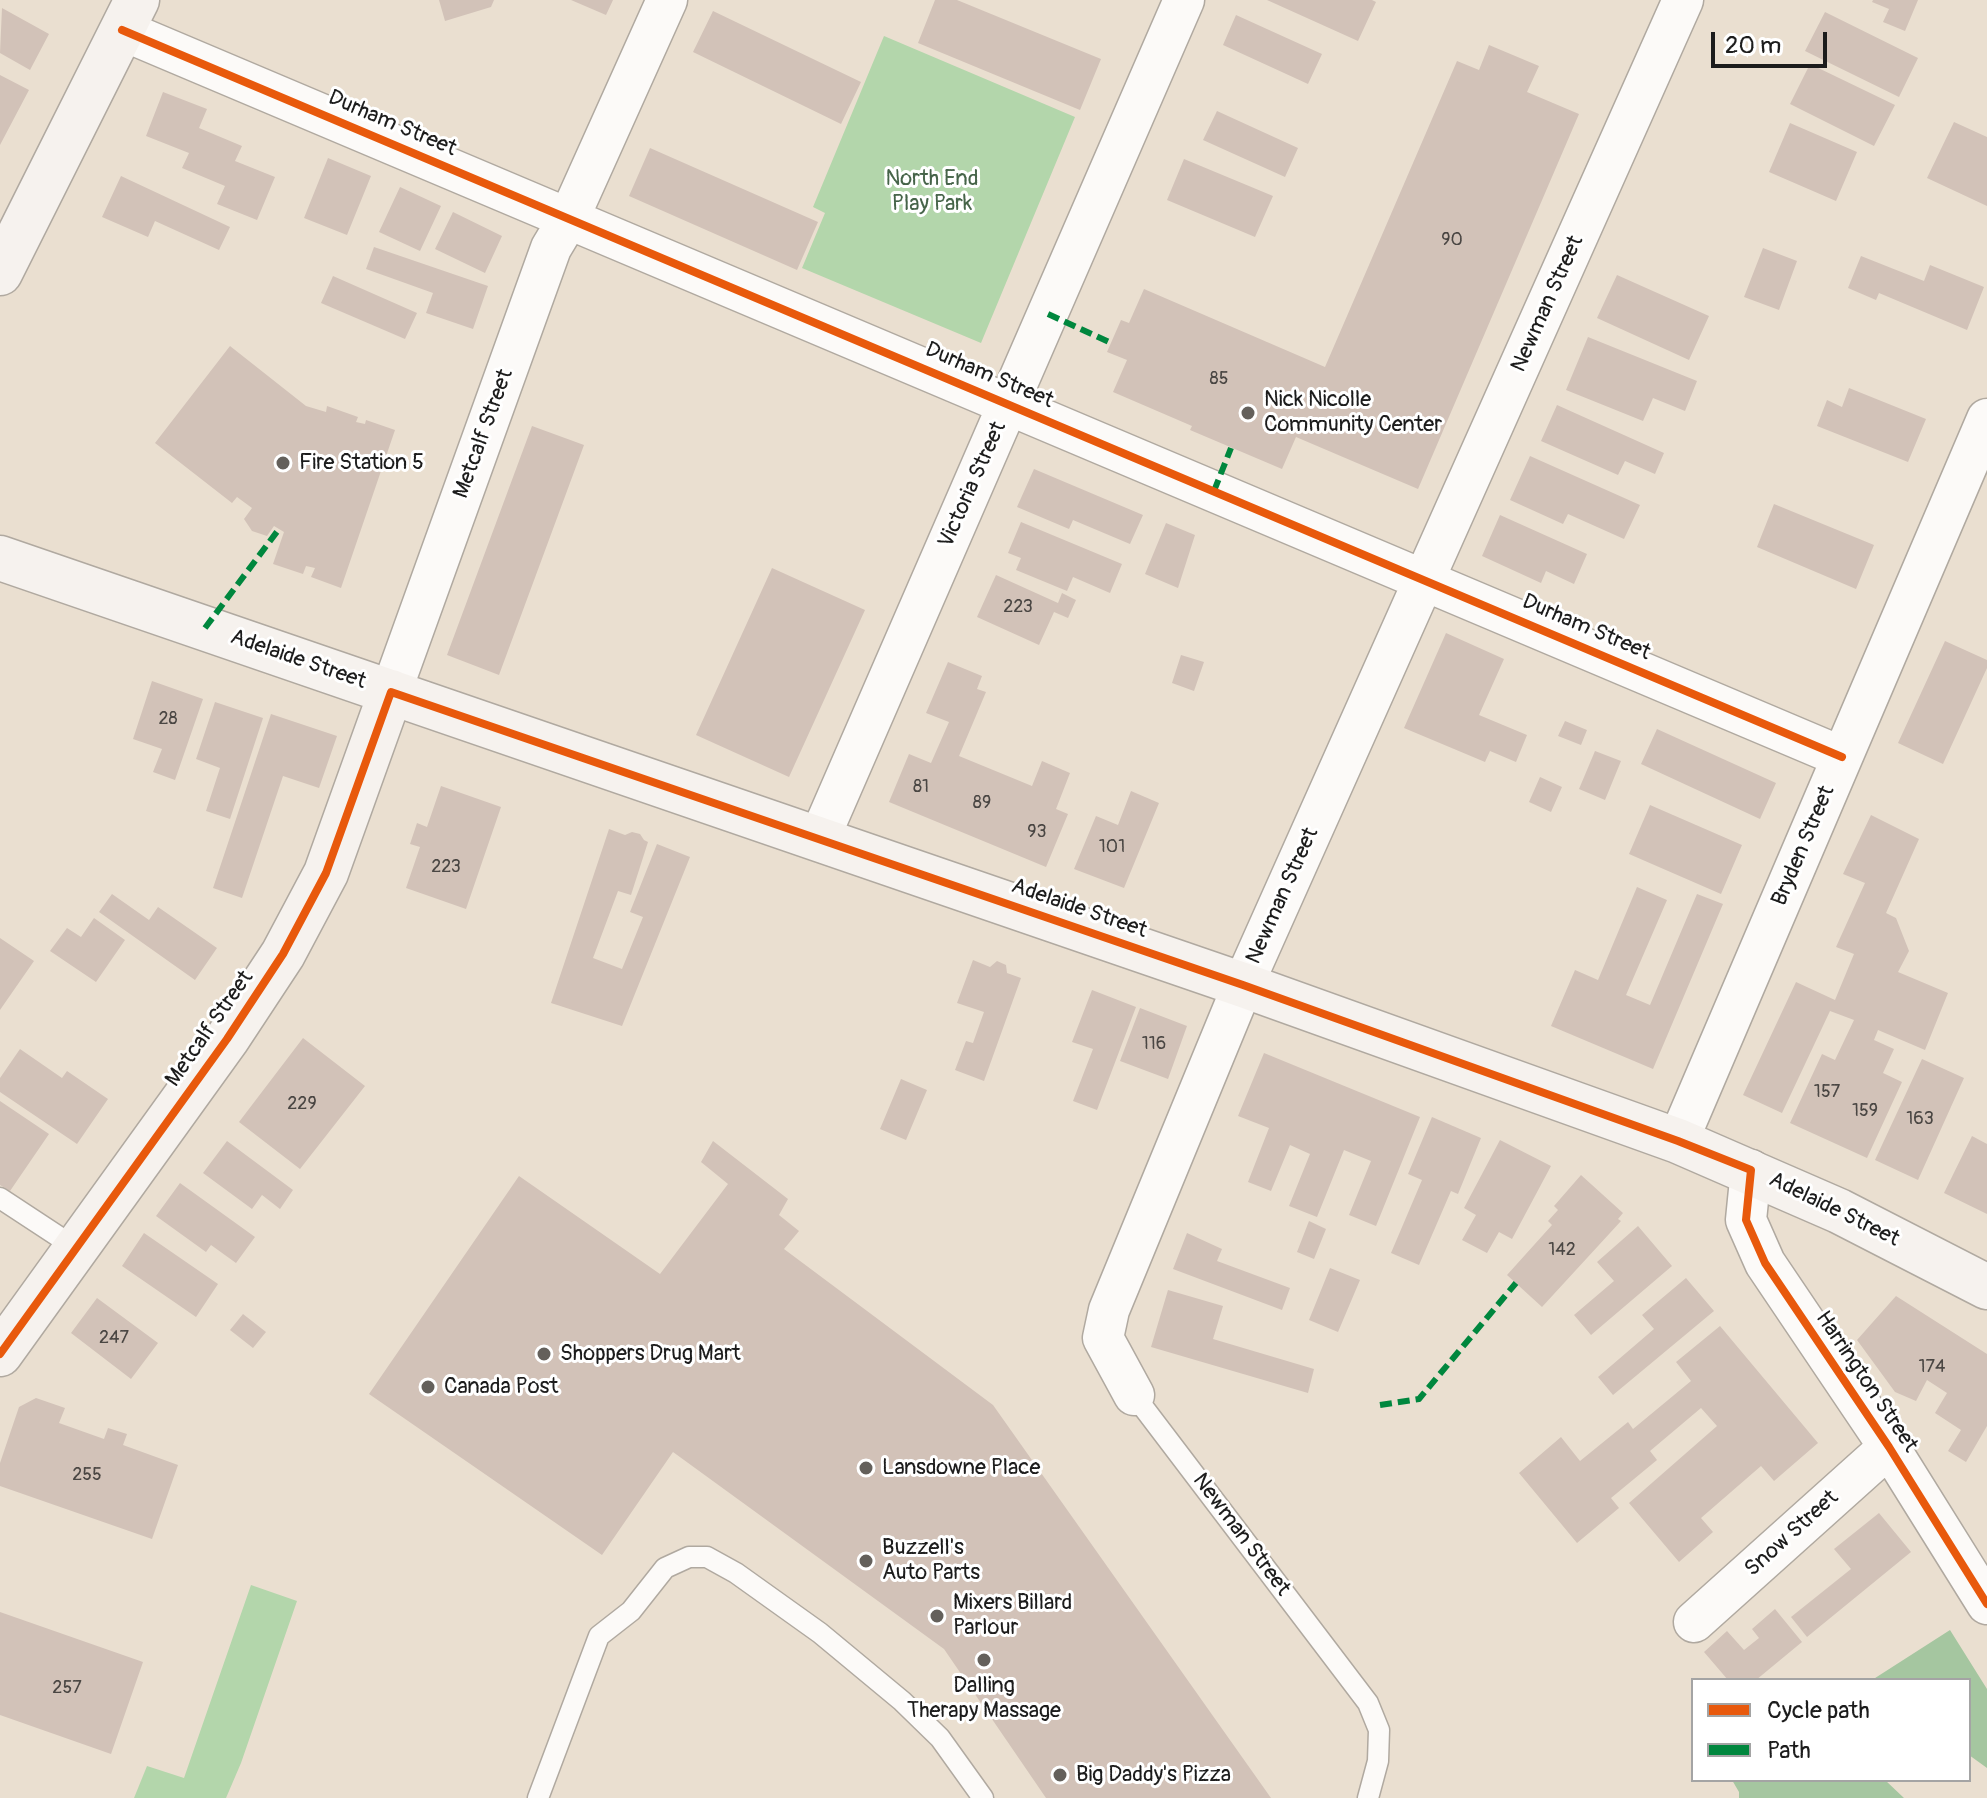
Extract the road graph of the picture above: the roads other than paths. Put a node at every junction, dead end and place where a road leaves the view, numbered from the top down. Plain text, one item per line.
1 (667, 0) edge
2 (1184, 0) edge
3 (1683, 0) edge
4 (129, 15) edge
5 (569, 218) junction
6 (0, 273) edge
7 (1008, 403) junction
8 (1987, 419) edge
9 (0, 558) edge
10 (1425, 579) junction
11 (391, 692) junction
12 (1842, 757) junction
13 (819, 839) junction
14 (1243, 985) junction
15 (1678, 1141) junction
16 (1751, 1170) junction
17 (0, 1198) edge
18 (76, 1248) junction
19 (1987, 1287) edge
20 (0, 1354) edge
21 (1134, 1395) joint
22 (1889, 1447) junction
23 (1987, 1604) edge
24 (1694, 1622) dead end
25 (538, 1798) edge
26 (983, 1798) edge
27 (1368, 1798) edge

1 - 5 street, Metcalf Street
2 - 7 street, Victoria Street
3 - 10 street, Newman Street
4 - 5 street, Durham Street
4 - 6 street
5 - 7 street, Durham Street
5 - 11 street, Metcalf Street
7 - 10 street, Durham Street
7 - 13 street, Victoria Street
8 - 12 street, Bryden Street
9 - 11 street, Adelaide Street
10 - 12 street, Durham Street
10 - 14 street, Newman Street
11 - 13 street, Adelaide Street
11 - 18 street, Metcalf Street
12 - 15 street, Bryden Street
13 - 14 street, Adelaide Street
14 - 15 street, Adelaide Street
14 - 21 street, Newman Street
15 - 16 street, Adelaide Street
16 - 19 street, Adelaide Street
16 - 22 street, Harrington Street
17 - 18 lane
18 - 20 street, Metcalf Street
21 - 27 lane, Newman Street
22 - 23 street, Harrington Street
22 - 24 street, Snow Street
25 - 26 lane

